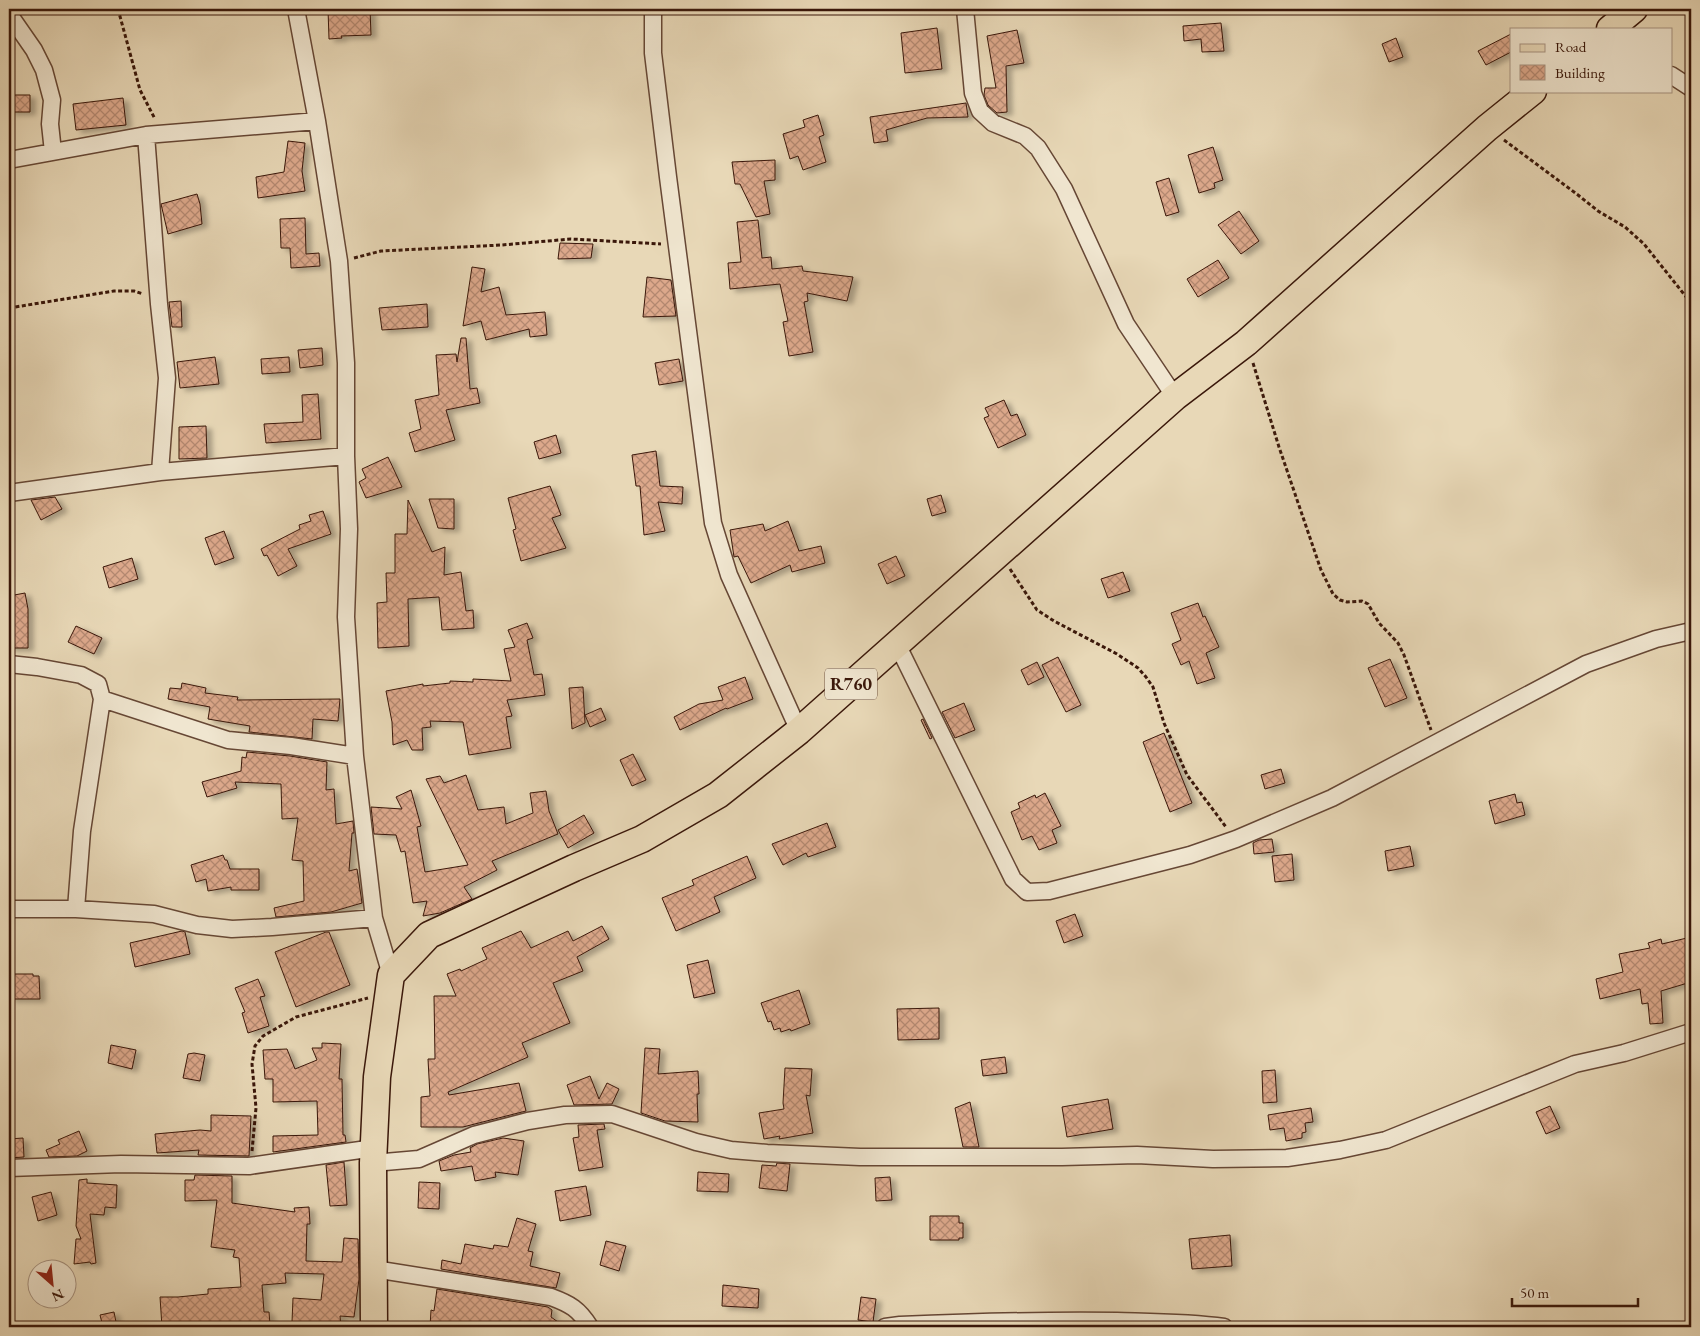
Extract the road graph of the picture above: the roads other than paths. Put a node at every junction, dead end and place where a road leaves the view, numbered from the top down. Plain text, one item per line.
1 (296, 9) edge
2 (653, 9) edge
3 (965, 9) edge
4 (9, 14) edge
5 (1672, 76) edge
6 (1691, 88) edge
7 (1532, 92) edge
8 (317, 121) junction
9 (154, 134) junction
10 (54, 152) junction
11 (9, 160) edge
12 (1176, 397) junction
13 (346, 456) junction
14 (160, 472) junction
15 (9, 493) edge
16 (1691, 631) edge
17 (897, 644) junction
18 (9, 664) edge
19 (102, 699) junction
20 (799, 731) junction
21 (355, 756) junction
22 (9, 909) edge
23 (76, 909) junction
24 (374, 918) junction
25 (390, 984) junction
26 (1691, 1032) edge
27 (374, 1155) junction
28 (9, 1168) edge
29 (374, 1269) junction
30 (374, 1327) edge
31 (590, 1327) edge
32 (885, 1327) edge
33 (1224, 1327) edge

1 - 8 street
2 - 20 street
3 - 12 street
4 - 10 street
5 - 6 street
7 - 12 main road, R760
8 - 9 street
8 - 13 street
9 - 10 street
9 - 14 street
10 - 11 street
12 - 17 main road, R760
13 - 14 street
13 - 21 street
14 - 15 street
16 - 17 street
17 - 20 main road, R760
18 - 19 street
19 - 21 street
19 - 23 street
20 - 25 main road, R760
21 - 24 street
22 - 23 street
23 - 24 street
24 - 25 street
25 - 27 main road
26 - 27 street
27 - 28 street
27 - 29 main road
29 - 30 main road
29 - 31 street
32 - 33 street

